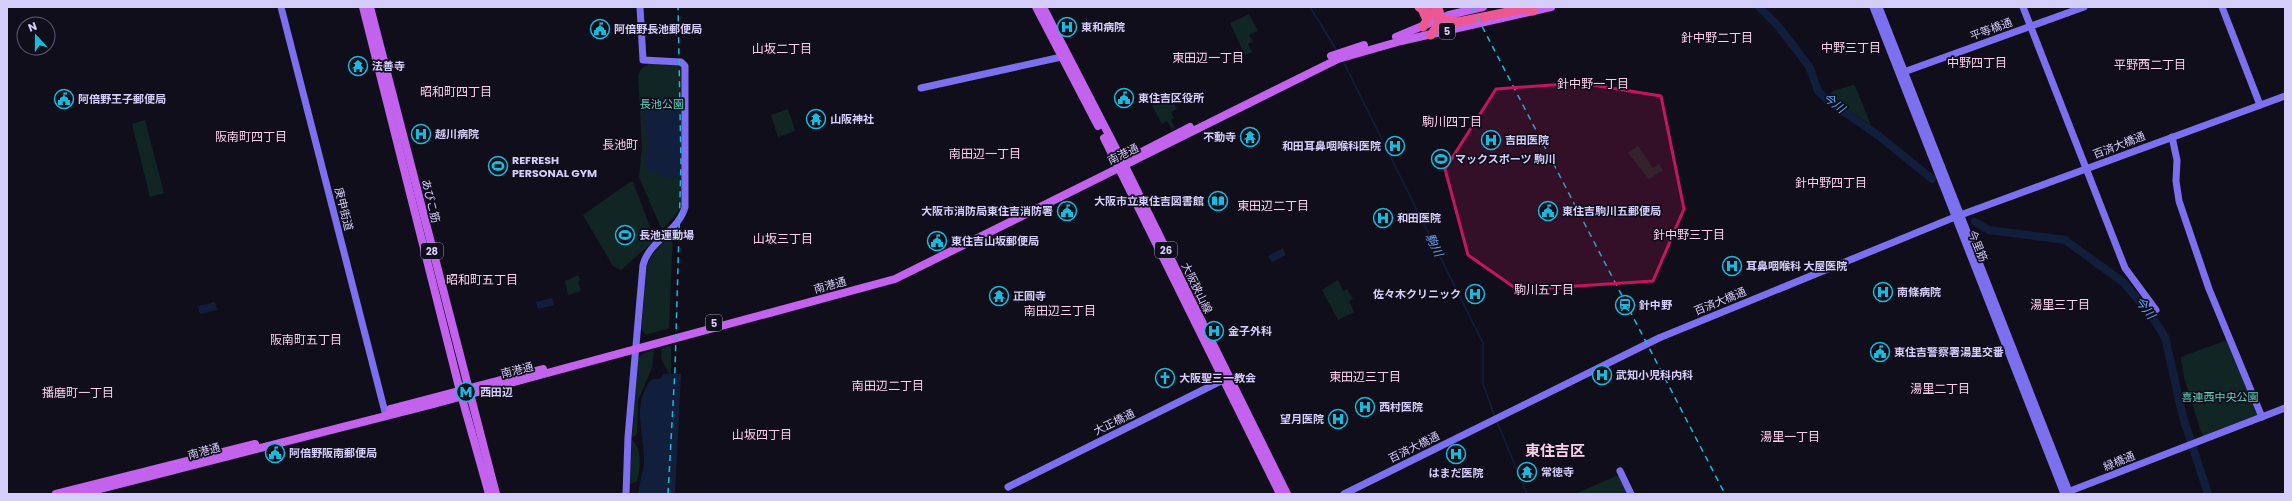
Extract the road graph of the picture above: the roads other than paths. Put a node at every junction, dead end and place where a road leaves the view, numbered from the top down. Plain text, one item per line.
1 (281, 7) edge
2 (363, 7) edge
3 (370, 7) edge
4 (640, 7) edge
5 (1036, 7) edge
6 (1043, 7) edge
7 (1483, 7) edge
8 (1551, 7) edge
9 (1873, 7) edge
10 (1879, 7) edge
11 (2024, 7) edge
12 (2084, 7) edge
13 (2222, 7) edge
14 (1420, 8) edge
15 (1533, 11) junction
16 (1441, 13) edge
17 (2031, 26) junction
18 (1423, 27) junction
19 (1431, 35) junction
20 (1340, 55) junction
21 (1065, 56) junction
22 (1902, 72) junction
23 (921, 88) dead end
24 (2285, 96) edge
25 (2260, 105) junction
26 (2172, 137) junction
27 (1121, 165) junction
28 (2086, 170) junction
29 (1958, 216) junction
30 (2156, 310) dead end
31 (636, 347) junction
32 (1226, 378) junction
33 (464, 392) junction
34 (2285, 408) edge
35 (385, 413) junction
36 (2262, 417) junction
37 (1620, 471) dead end
38 (1008, 487) dead end
39 (56, 494) edge
40 (80, 494) edge
41 (489, 494) edge
42 (496, 494) edge
43 (626, 494) edge
44 (1280, 494) edge
45 (1287, 494) edge
46 (1344, 494) edge
47 (1631, 494) edge
48 (2066, 494) edge

1 - 35 street, 庚申街道
2 - 33 main road, あびこ筋 / 28
3 - 33 main road, あびこ筋 / 28
4 - 31 street
5 - 21 main road, 大阪狭山線 / 26
6 - 21 main road, 大阪狭山線 / 26
7 - 16 main road, 南港通 / 5
8 - 15 main road, 南港通 / 5
9 - 22 street, 今里筋
10 - 22 street, 今里筋
11 - 17 street
12 - 17 street, 平等橋通
13 - 25 street
14 - 16 highway
14 - 18 highway
15 - 16 highway
15 - 19 main road, 南港通 / 5
16 - 18 main road, 南港通 / 5
16 - 19 highway
17 - 22 street, 平等橋通
17 - 28 street
18 - 20 main road, 南港通 / 5
19 - 20 main road, 南港通 / 5
20 - 27 main road, 南港通 / 5
21 - 23 street
21 - 27 main road, 大阪狭山線 / 26
22 - 29 street, 今里筋
24 - 25 street, 百済大橋通
25 - 26 street, 百済大橋通
26 - 28 street, 百済大橋通
26 - 36 street
27 - 31 main road, 南港通 / 5
27 - 32 main road, 大阪狭山線 / 26
28 - 29 street, 百済大橋通
28 - 30 street
29 - 46 street, 百済大橋通
29 - 48 street, 今里筋
31 - 33 main road, 南港通 / 5
31 - 43 street
32 - 38 street, 大正橋通
32 - 44 main road, 大阪狭山線 / 26
32 - 45 main road, 大阪狭山線 / 26
33 - 35 main road, 南港通 / 5
33 - 41 main road, あびこ筋 / 28
33 - 42 main road, あびこ筋 / 28
34 - 36 street
35 - 39 main road, 南港通 / 5
35 - 40 main road, 南港通 / 5
36 - 48 street, 緑橋通
37 - 47 street

